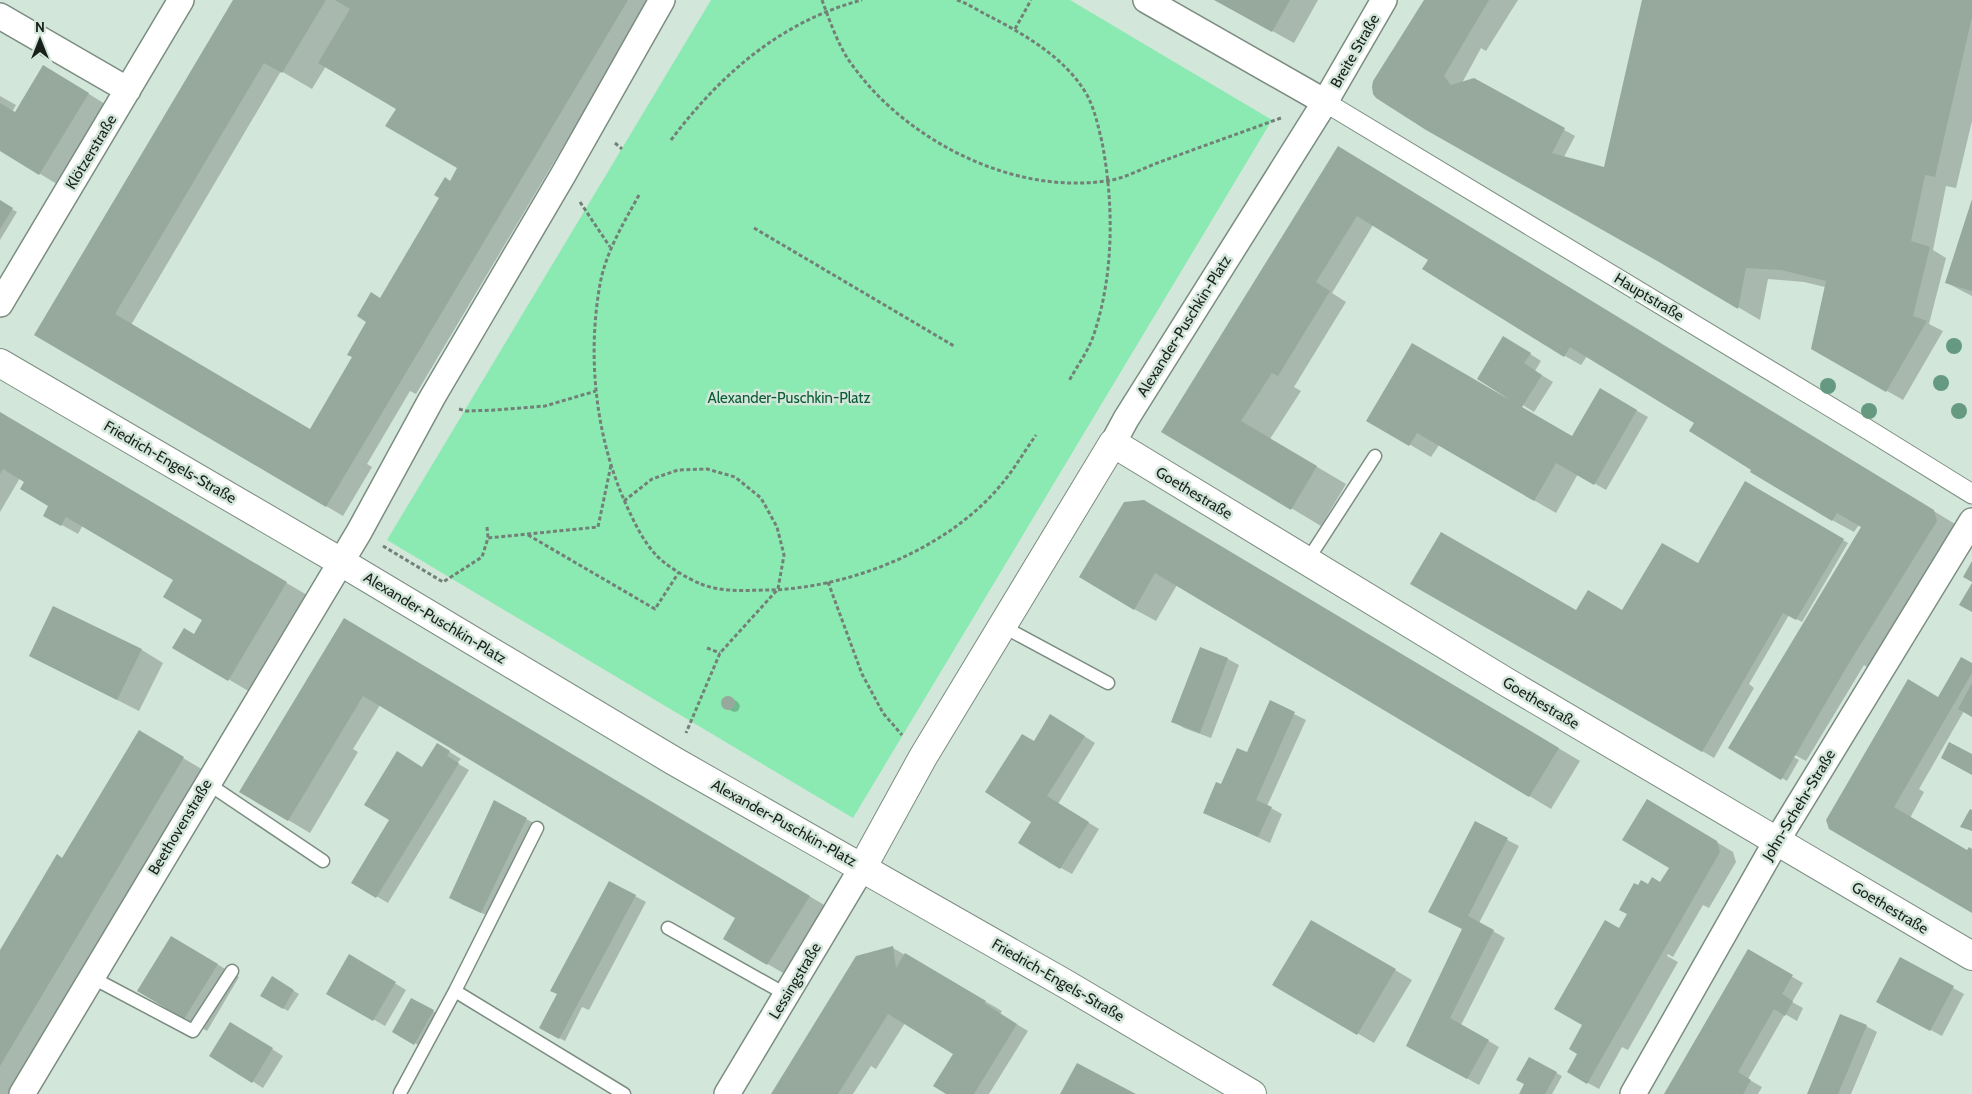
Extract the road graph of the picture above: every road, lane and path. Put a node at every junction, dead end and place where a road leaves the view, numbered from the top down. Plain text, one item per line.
1 (181, 0) edge
2 (662, 0) edge
3 (822, 0) edge
4 (862, 0) edge
5 (957, 0) edge
6 (1031, 0) edge
7 (1146, 0) edge
8 (1384, 0) edge
9 (826, 11) junction
10 (0, 16) edge
11 (1015, 30) junction
12 (128, 90) junction
13 (1325, 102) junction
14 (671, 140) dead end
15 (562, 175) junction
16 (1108, 181) junction
17 (639, 195) dead end
18 (754, 228) dead end
19 (610, 247) junction
20 (0, 304) edge
21 (954, 346) dead end
22 (0, 363) edge
23 (1069, 381) dead end
24 (596, 391) junction
25 (432, 398) junction
26 (1036, 436) dead end
27 (1113, 443) junction
28 (1375, 456) dead end
29 (611, 464) junction
30 (1972, 494) edge
31 (624, 501) junction
32 (1972, 521) edge
33 (487, 527) dead end
34 (359, 532) junction
35 (527, 534) junction
36 (488, 538) junction
37 (1307, 561) junction
38 (340, 562) junction
39 (679, 572) junction
40 (828, 582) junction
41 (778, 589) junction
42 (1002, 626) junction
43 (707, 648) dead end
44 (720, 654) junction
45 (1108, 683) dead end
46 (923, 757) junction
47 (674, 761) junction
48 (207, 783) junction
49 (537, 828) dead end
50 (1776, 842) junction
51 (323, 861) dead end
52 (862, 868) junction
53 (668, 928) dead end
54 (1972, 956) edge
55 (232, 971) dead end
56 (91, 977) junction
57 (455, 991) junction
58 (787, 995) junction
59 (400, 1093) dead end
60 (22, 1094) edge
61 (624, 1094) edge
62 (727, 1094) edge
63 (1252, 1094) edge
64 (1633, 1094) edge

1 - 12 street, Klötzerstraße
2 - 15 street
3 - 9 path
4 - 9 path
5 - 11 path
6 - 11 path
7 - 13 street
8 - 13 street, Breite Straße
9 - 14 path
9 - 16 path
10 - 12 street
11 - 16 path
12 - 20 street, Klötzerstraße
13 - 16 path
13 - 27 street, Alexander-Puschkin-Platz
13 - 30 street, Hauptstraße
15 - 19 path
15 - 25 street
16 - 23 path
17 - 19 path
18 - 21 path
19 - 24 path
22 - 38 main road, Friedrich-Engels-Straße
24 - 25 path
24 - 29 path
25 - 34 street
26 - 40 path
27 - 37 main road, Goethestraße
27 - 42 main road, Alexander-Puschkin-Platz
28 - 37 lane
29 - 31 path
29 - 35 path
31 - 39 path
31 - 41 path
32 - 50 street, John-Schehr-Straße
33 - 36 path
34 - 36 path
34 - 38 street
35 - 36 path
35 - 39 path
37 - 50 main road, Goethestraße
38 - 47 main road, Alexander-Puschkin-Platz
38 - 48 street, Beethovenstraße
39 - 41 path
40 - 41 path
40 - 46 path
41 - 44 path
42 - 45 lane
42 - 46 main road, Alexander-Puschkin-Platz
43 - 44 path
44 - 47 path
46 - 52 main road, Alexander-Puschkin-Platz
47 - 52 main road, Alexander-Puschkin-Platz
48 - 51 lane
48 - 56 street, Beethovenstraße
49 - 57 lane
50 - 54 main road, Goethestraße
50 - 64 street, John-Schehr-Straße
52 - 58 street, Lessingstraße
52 - 63 main road, Friedrich-Engels-Straße
53 - 58 lane
55 - 56 lane
56 - 60 street, Beethovenstraße
57 - 59 lane
57 - 61 lane
58 - 62 street, Lessingstraße

